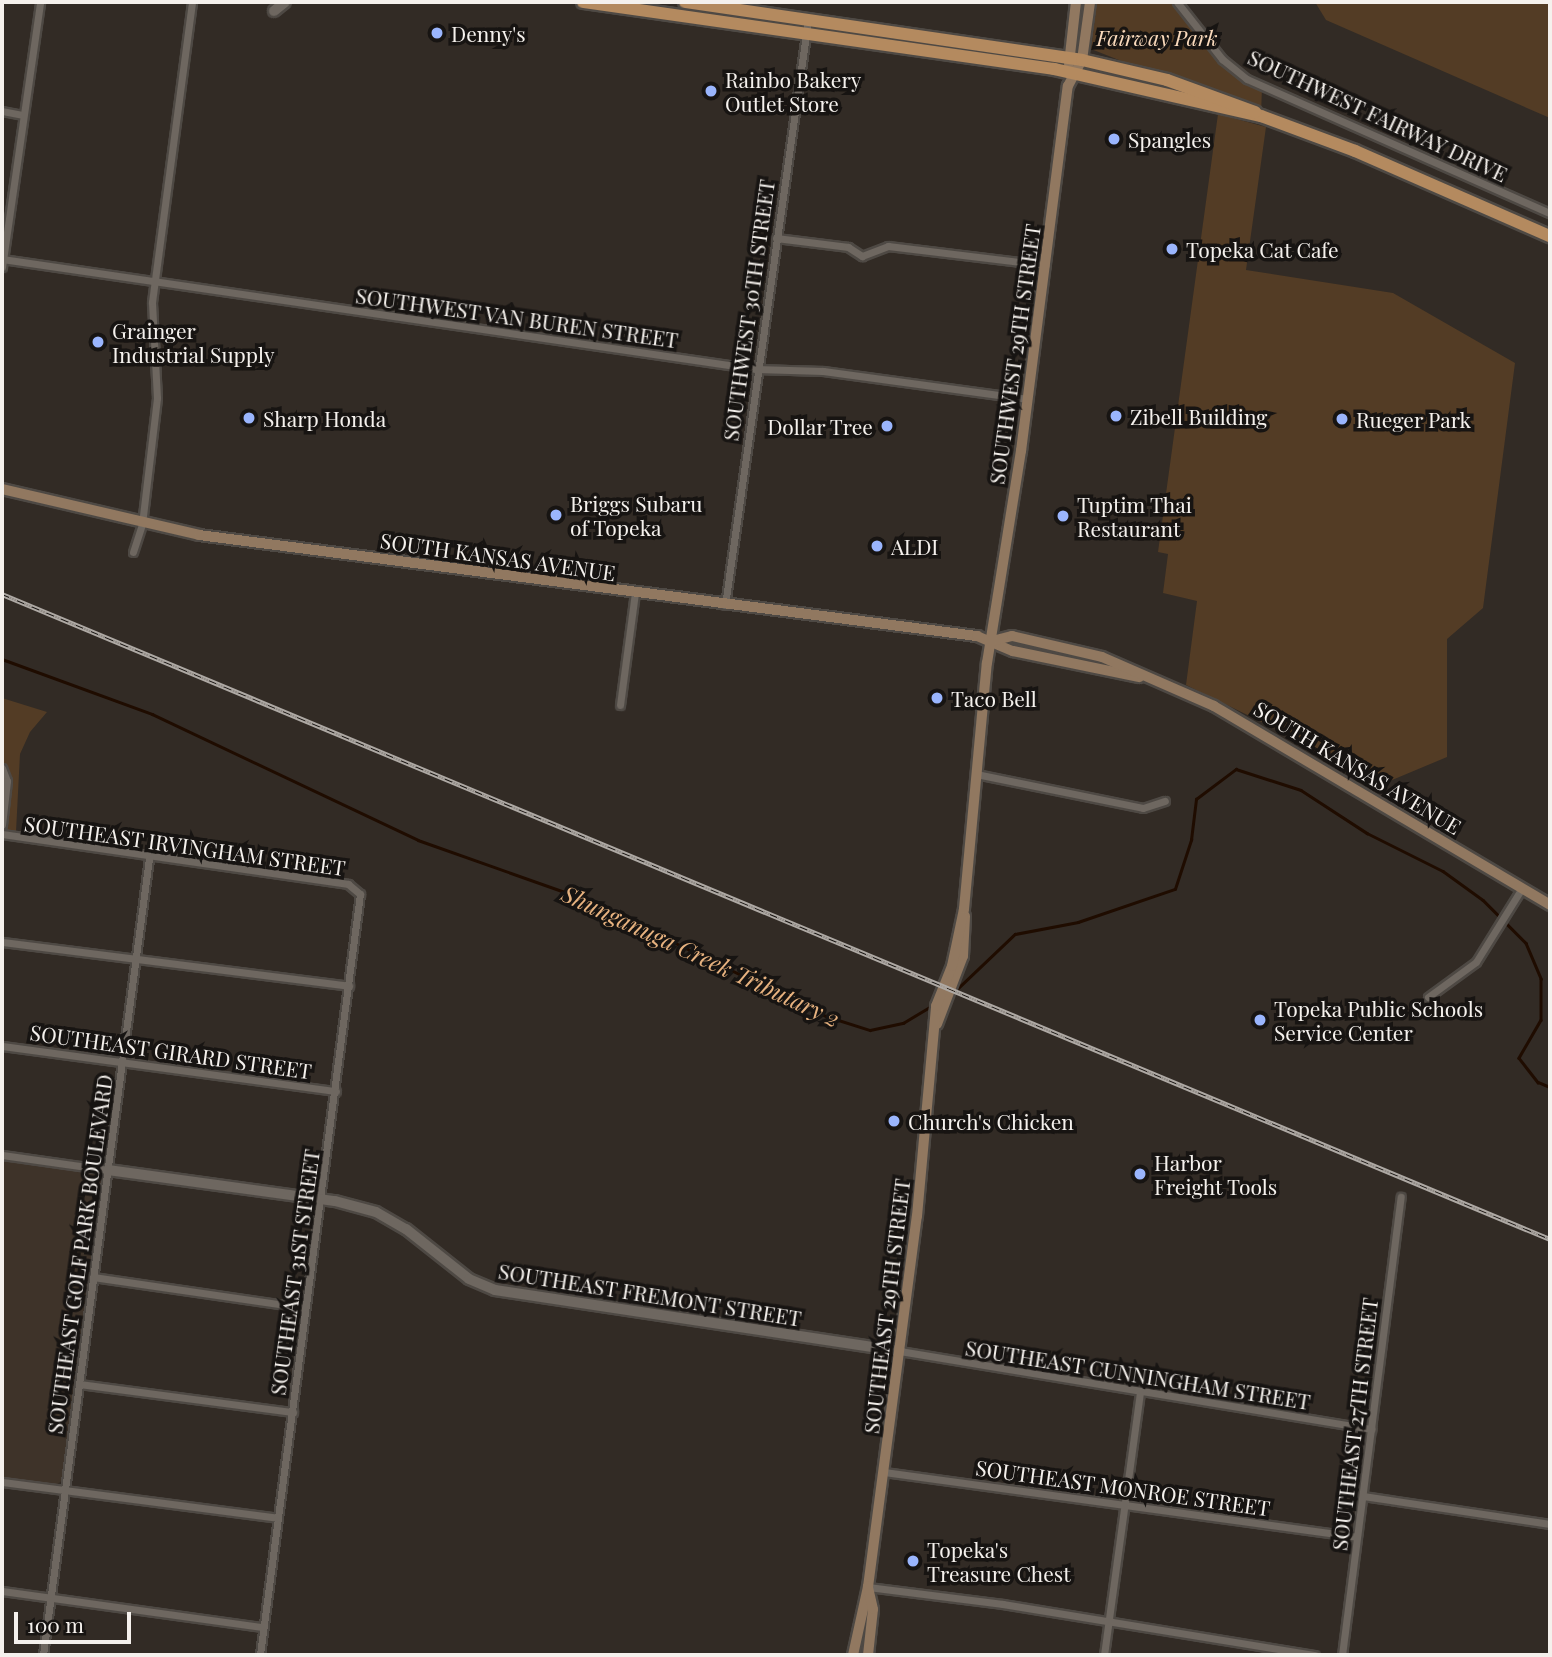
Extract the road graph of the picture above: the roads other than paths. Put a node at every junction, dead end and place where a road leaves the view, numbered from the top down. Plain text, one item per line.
1 (40, 2) edge
2 (192, 2) edge
3 (285, 2) edge
4 (583, 2) edge
5 (693, 2) edge
6 (1076, 2) edge
7 (1090, 2) edge
8 (1177, 2) edge
9 (274, 11) dead end
10 (693, 18) junction
11 (808, 20) junction
12 (806, 34) junction
13 (1068, 57) junction
14 (1082, 60) junction
15 (1072, 73) junction
16 (2, 111) edge
17 (23, 115) junction
18 (1261, 116) junction
19 (1550, 213) edge
20 (1550, 236) edge
21 (776, 238) junction
22 (2, 262) edge
23 (1046, 265) junction
24 (155, 281) junction
25 (756, 369) junction
26 (1028, 399) junction
27 (2, 489) edge
28 (142, 524) junction
29 (133, 552) dead end
30 (635, 593) junction
31 (725, 606) junction
32 (992, 640) junction
33 (620, 705) dead end
34 (2, 768) edge
35 (976, 774) junction
36 (1165, 801) dead end
37 (2, 825) edge
38 (2, 834) edge
39 (149, 858) junction
40 (1522, 888) junction
41 (360, 894) joint
42 (1550, 905) edge
43 (2, 942) edge
44 (136, 959) junction
45 (349, 986) junction
46 (1427, 997) dead end
47 (2, 1046) edge
48 (121, 1063) junction
49 (336, 1091) junction
50 (2, 1155) edge
51 (108, 1170) junction
52 (1401, 1196) dead end
53 (321, 1199) junction
54 (93, 1277) junction
55 (304, 1308) junction
56 (900, 1351) junction
57 (79, 1384) junction
58 (1140, 1392) junction
59 (293, 1412) junction
60 (1372, 1429) junction
61 (884, 1472) junction
62 (2, 1482) edge
63 (65, 1490) junction
64 (1363, 1496) junction
65 (1125, 1506) junction
66 (278, 1518) junction
67 (1550, 1524) edge
68 (1357, 1537) junction
69 (868, 1587) junction
70 (2, 1591) edge
71 (51, 1598) junction
72 (1110, 1621) junction
73 (263, 1627) junction
74 (43, 1655) edge
75 (260, 1655) edge
76 (853, 1655) edge
77 (867, 1655) edge
78 (1104, 1655) edge
79 (1315, 1655) edge
80 (1342, 1655) edge

1 - 17 street
2 - 24 street
3 - 9 street
4 - 10 main road
5 - 10 street
5 - 11 main road
6 - 13 main road, SOUTHWEST 29TH STREET
7 - 14 main road, SOUTHWEST 29TH STREET
8 - 19 street, SOUTHWEST FAIRWAY DRIVE
10 - 12 main road
11 - 12 street, SOUTHWEST 30TH STREET
11 - 13 main road
12 - 15 main road
12 - 21 street, SOUTHWEST 30TH STREET
13 - 14 main road
13 - 15 main road, SOUTHWEST 29TH STREET
14 - 15 main road, SOUTHWEST 29TH STREET
14 - 18 main road
15 - 18 main road
15 - 23 main road, SOUTHWEST 29TH STREET
16 - 17 street
17 - 22 street
18 - 20 main road
21 - 23 street
21 - 25 street, SOUTHWEST 30TH STREET
22 - 24 street, SOUTHWEST VAN BUREN STREET
23 - 26 main road, SOUTHWEST 29TH STREET
24 - 25 street, SOUTHWEST VAN BUREN STREET
24 - 28 street
25 - 26 street, SOUTHWEST VAN BUREN STREET
25 - 31 street, SOUTHWEST 30TH STREET
26 - 32 main road, SOUTHWEST 29TH STREET
27 - 28 main road, SOUTH KANSAS AVENUE
28 - 29 street
28 - 30 main road, SOUTH KANSAS AVENUE
30 - 31 main road, SOUTH KANSAS AVENUE
30 - 33 street
31 - 32 main road, SOUTH KANSAS AVENUE
32 - 35 main road, SOUTHEAST 29TH STREET
32 - 40 main road, SOUTH KANSAS AVENUE
34 - 37 street
35 - 36 street
35 - 56 main road, SOUTHEAST 29TH STREET
38 - 39 street, SOUTHEAST IRVINGHAM STREET
39 - 41 street, SOUTHEAST IRVINGHAM STREET
39 - 44 street, SOUTHEAST GOLF PARK BOULEVARD
40 - 42 main road, SOUTH KANSAS AVENUE
40 - 46 street
41 - 45 street, SOUTHEAST 31ST STREET
43 - 44 street
44 - 45 street
44 - 48 street, SOUTHEAST GOLF PARK BOULEVARD
45 - 49 street, SOUTHEAST 31ST STREET
47 - 48 street, SOUTHEAST GIRARD STREET
48 - 49 street, SOUTHEAST GIRARD STREET
48 - 51 street, SOUTHEAST GOLF PARK BOULEVARD
49 - 53 street, SOUTHEAST 31ST STREET
50 - 51 street, SOUTHEAST FREMONT STREET
51 - 53 street, SOUTHEAST FREMONT STREET
51 - 54 street, SOUTHEAST GOLF PARK BOULEVARD
52 - 60 street, SOUTHEAST 27TH STREET
53 - 55 street, SOUTHEAST 31ST STREET
53 - 56 street, SOUTHEAST FREMONT STREET
54 - 55 street
54 - 57 street, SOUTHEAST GOLF PARK BOULEVARD
55 - 59 street, SOUTHEAST 31ST STREET
56 - 58 street, SOUTHEAST CUNNINGHAM STREET
56 - 61 main road, SOUTHEAST 29TH STREET
57 - 59 street
57 - 63 street, SOUTHEAST GOLF PARK BOULEVARD
58 - 60 street, SOUTHEAST CUNNINGHAM STREET
58 - 65 street
59 - 66 street, SOUTHEAST 31ST STREET
60 - 64 street, SOUTHEAST 27TH STREET
61 - 65 street, SOUTHEAST MONROE STREET
61 - 69 main road, SOUTHEAST 29TH STREET
62 - 63 street
63 - 66 street
63 - 71 street, SOUTHEAST GOLF PARK BOULEVARD
64 - 67 street
64 - 68 street, SOUTHEAST 27TH STREET
65 - 68 street, SOUTHEAST MONROE STREET
65 - 72 street
66 - 73 street, SOUTHEAST 31ST STREET
68 - 80 street, SOUTHEAST 27TH STREET
69 - 72 street
69 - 76 main road, SOUTHEAST 29TH STREET
69 - 77 main road, SOUTHEAST 29TH STREET
70 - 71 street
71 - 73 street
71 - 74 street, SOUTHEAST GOLF PARK BOULEVARD
72 - 78 street
72 - 79 street
73 - 75 street, SOUTHEAST 31ST STREET

